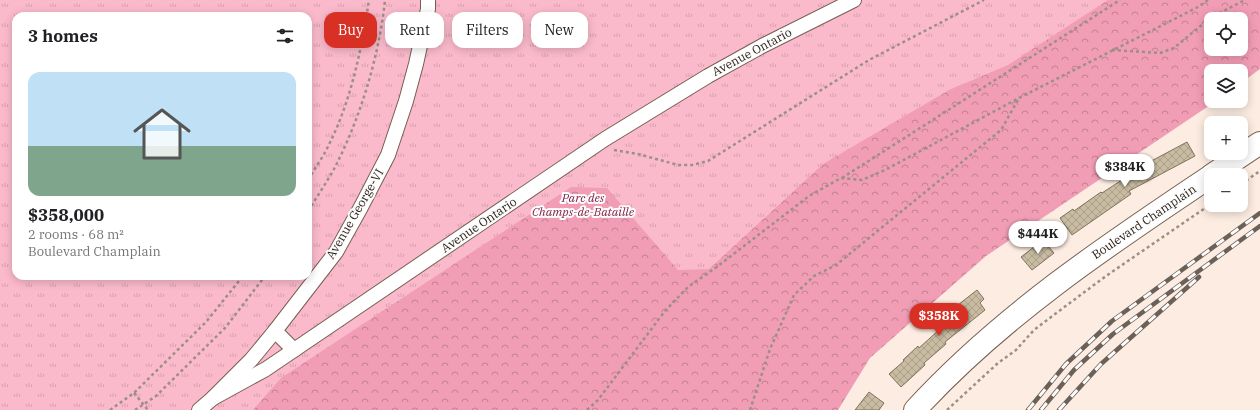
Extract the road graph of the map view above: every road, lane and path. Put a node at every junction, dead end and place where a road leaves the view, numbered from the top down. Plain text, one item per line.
1 (369, 0) edge
2 (385, 0) edge
3 (428, 0) edge
4 (854, 0) edge
5 (984, 0) edge
6 (1120, 0) edge
7 (1208, 0) edge
8 (1245, 0) edge
9 (1112, 50) junction
10 (1019, 98) junction
11 (605, 139) junction
12 (1260, 143) edge
13 (1222, 168) edge
14 (1260, 171) edge
15 (312, 174) edge
16 (841, 178) junction
17 (1248, 179) edge
18 (1204, 180) edge
19 (312, 205) edge
20 (1204, 209) edge
21 (240, 280) edge
22 (261, 280) edge
23 (275, 332) junction
24 (294, 350) junction
25 (134, 393) junction
26 (213, 398) junction
27 (143, 404) junction
28 (110, 410) edge
29 (135, 410) edge
30 (148, 410) edge
31 (199, 410) edge
32 (587, 410) edge
33 (750, 410) edge
34 (915, 410) edge
35 (947, 410) edge

1 - 15 path
2 - 19 path
3 - 23 street, Avenue George-VI
4 - 11 street, Avenue Ontario
5 - 11 path
6 - 16 path
7 - 9 path
8 - 9 path
9 - 10 path
10 - 16 path
10 - 33 path
11 - 24 street, Avenue Ontario
12 - 13 main road, Boulevard Champlain
14 - 17 path
16 - 32 path
18 - 34 main road, Boulevard Champlain
20 - 35 path
21 - 25 path
22 - 27 path
23 - 24 street
23 - 26 street, Avenue George-VI
24 - 26 street, Avenue Ontario
25 - 27 path
25 - 28 path
26 - 31 street, Avenue George-VI
27 - 29 path
27 - 30 path

